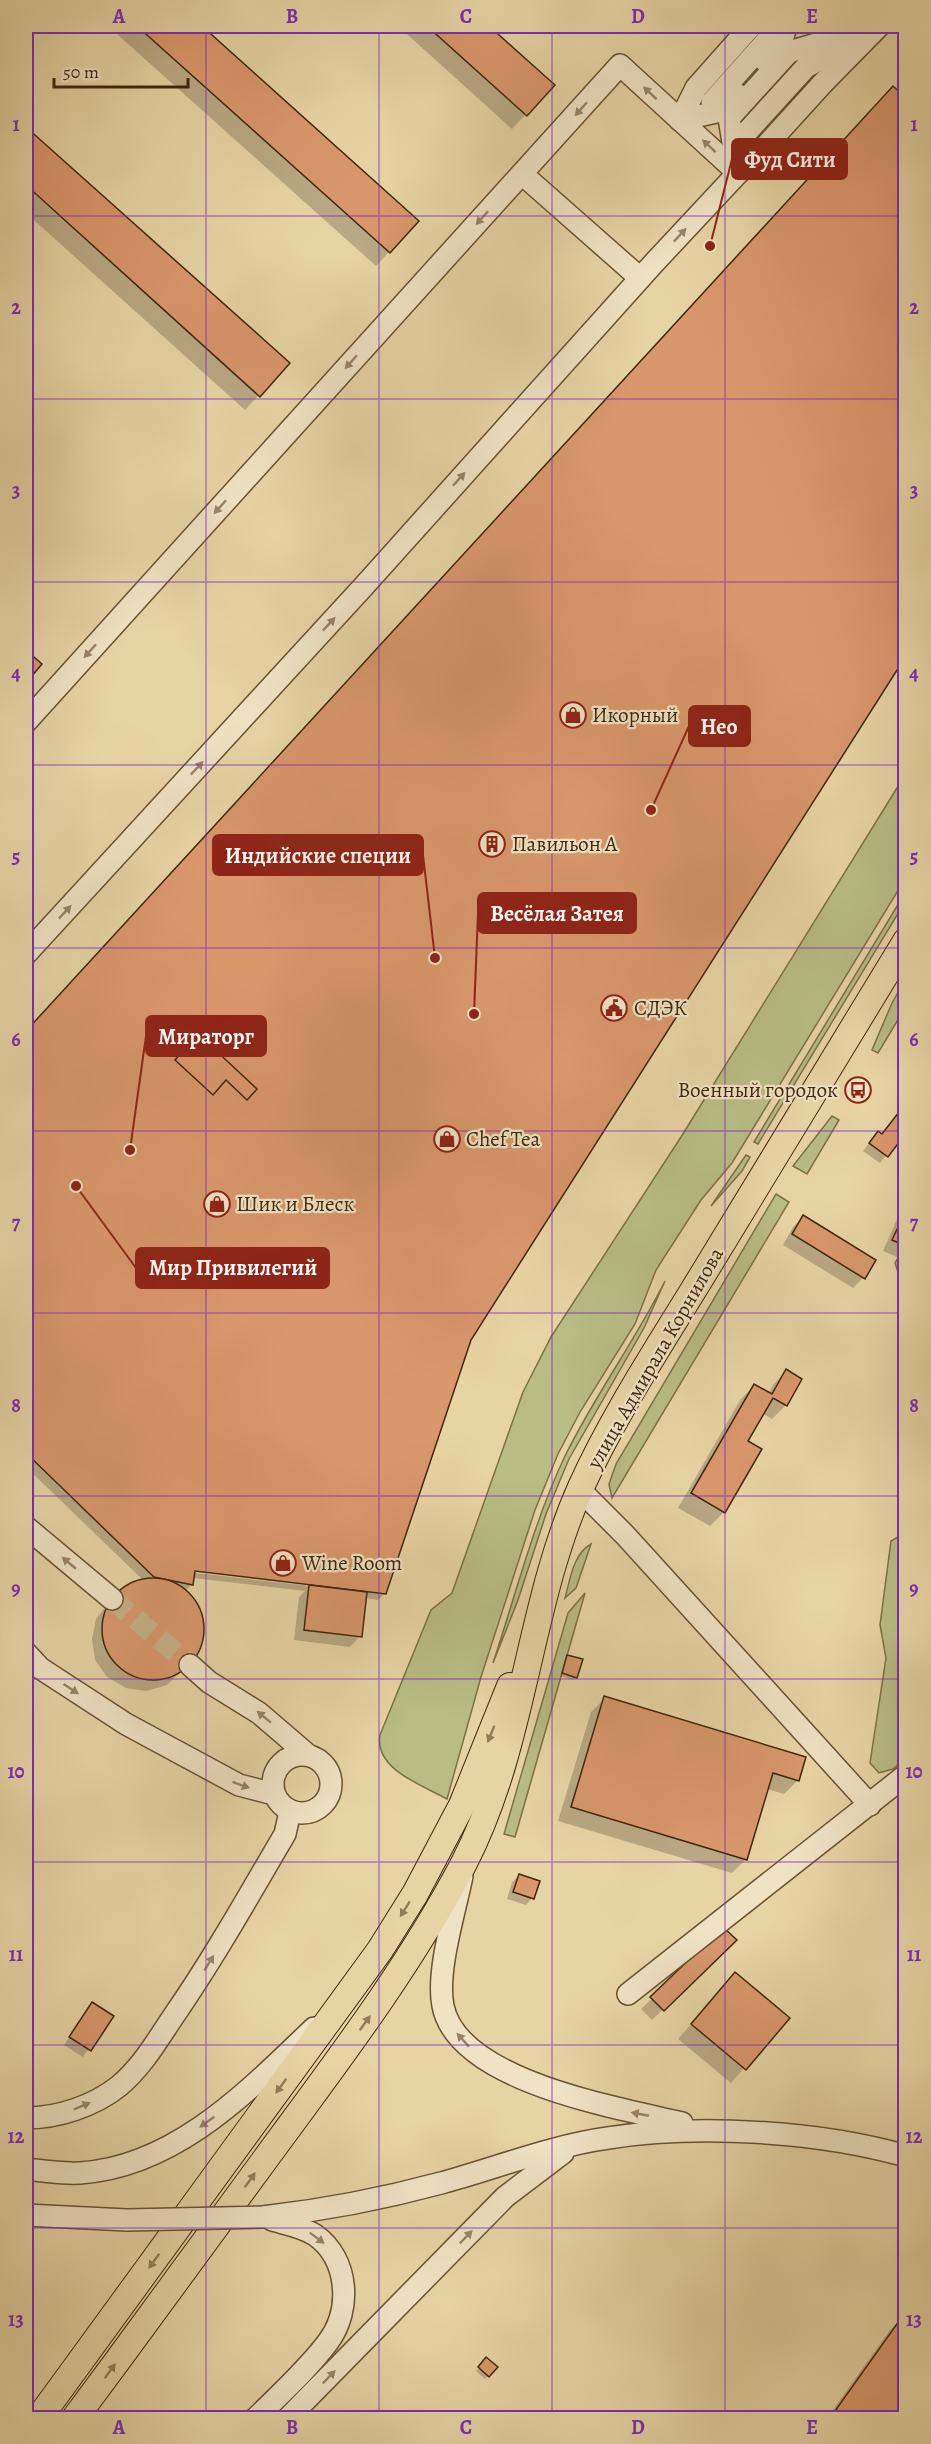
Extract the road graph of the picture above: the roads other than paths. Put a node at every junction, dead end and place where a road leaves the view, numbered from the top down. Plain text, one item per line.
1 (751, 26) edge
2 (766, 26) edge
3 (776, 26) edge
4 (786, 26) edge
5 (879, 26) edge
6 (680, 120) junction
7 (738, 173) junction
8 (522, 174) junction
9 (640, 278) junction
10 (26, 722) edge
11 (906, 941) edge
12 (26, 954) edge
13 (580, 1490) junction
14 (26, 1527) edge
15 (112, 1599) tunnel mouth
16 (536, 1622) junction
17 (26, 1653) edge
18 (190, 1665) tunnel mouth
19 (308, 1755) junction
20 (906, 1775) edge
21 (274, 1794) junction
22 (870, 1804) junction
23 (290, 1812) junction
24 (466, 1859) junction
25 (628, 1994) dead end
26 (345, 1999) junction
27 (26, 2118) edge
28 (718, 2132) junction
29 (576, 2145) junction
30 (906, 2156) edge
31 (26, 2169) edge
32 (26, 2215) edge
33 (263, 2217) junction
34 (39, 2418) edge
35 (75, 2418) edge
36 (256, 2418) edge
37 (288, 2418) edge

1 - 6 street
2 - 6 street
3 - 6 street
4 - 6 street
5 - 7 street
5 - 7 street
7 -> 6 street
6 -> 8 street
9 -> 7 street
8 - 9 street
8 -> 10 street
12 -> 9 street
11 - 13 main road, улица Адмирала Корнилова
13 - 16 main road, улица Адмирала Корнилова
13 - 22 street
15 -> 14 street
16 - 24 main road, улица Адмирала Корнилова
16 -> 26 main road
17 -> 21 street
19 -> 18 street
19 - 21 street
19 - 23 street
20 - 22 street
21 - 23 street
22 - 25 street
27 -> 23 street
28 -> 24 street
35 -> 24 main road, улица Адмирала Корнилова
26 -> 31 street
26 -> 34 main road
28 - 29 street
28 - 30 street
29 - 33 street
37 -> 29 street
32 - 33 street, bridge
33 -> 36 street

